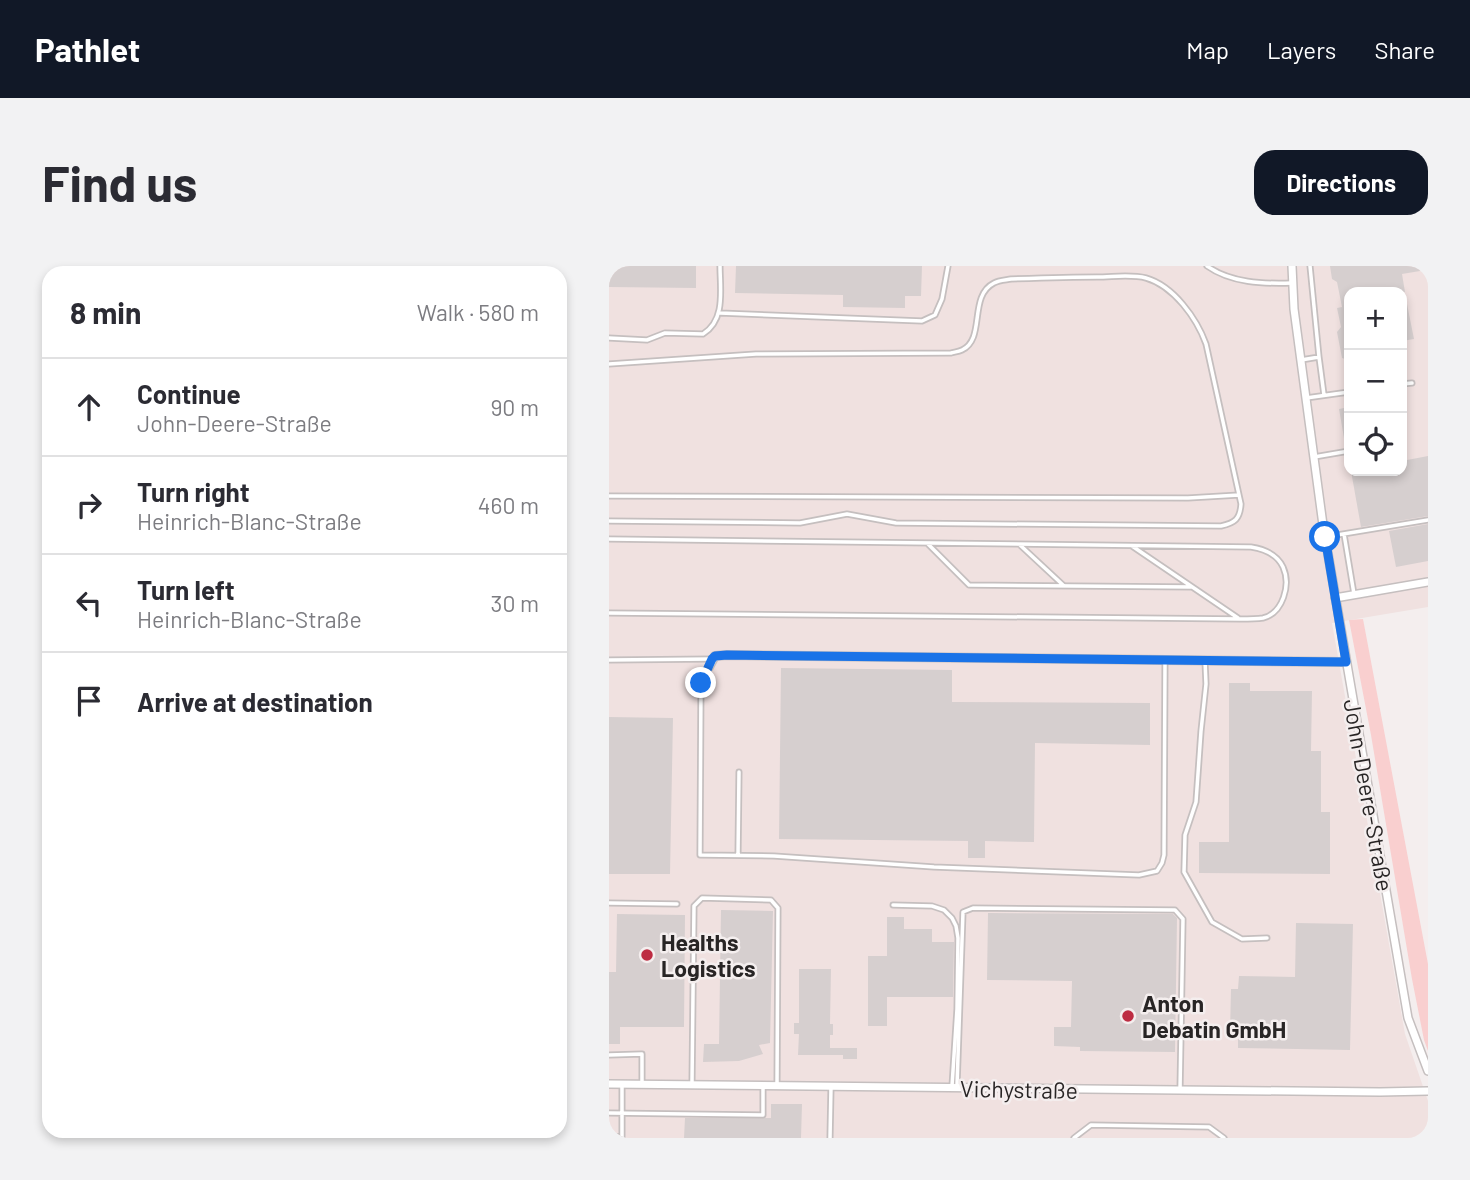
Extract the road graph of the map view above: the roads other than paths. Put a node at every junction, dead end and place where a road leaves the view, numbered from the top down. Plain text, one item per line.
1 (720, 266) edge
2 (948, 266) edge
3 (1207, 266) edge
4 (1292, 266) edge
5 (1310, 266) edge
6 (1292, 283) junction
7 (720, 313) junction
8 (609, 338) edge
9 (1319, 357) junction
10 (1301, 360) junction
11 (609, 364) edge
12 (1412, 383) dead end
13 (1407, 384) edge
14 (1344, 393) edge
15 (1324, 395) junction
16 (1306, 398) junction
17 (1344, 452) edge
18 (1314, 457) junction
19 (1239, 495) junction
20 (609, 496) edge
21 (1428, 520) edge
22 (609, 521) edge
23 (1344, 534) junction
24 (1325, 537) junction
25 (609, 539) edge
26 (927, 543) junction
27 (1018, 544) junction
28 (1130, 545) junction
29 (1428, 582) edge
30 (1065, 586) junction
31 (1192, 587) junction
32 (1354, 594) junction
33 (1335, 598) junction
34 (609, 612) edge
35 (1240, 619) junction
36 (609, 660) edge
37 (1165, 661) junction
38 (1205, 661) junction
39 (1346, 662) junction
40 (711, 663) junction
41 (739, 772) dead end
42 (738, 855) junction
43 (609, 903) edge
44 (677, 904) dead end
45 (893, 905) dead end
46 (1267, 938) dead end
47 (609, 1055) edge
48 (1428, 1071) edge
49 (609, 1084) edge
50 (622, 1084) junction
51 (642, 1085) junction
52 (691, 1085) junction
53 (763, 1086) junction
54 (778, 1086) junction
55 (831, 1087) junction
56 (955, 1088) junction
57 (1180, 1090) junction
58 (1428, 1091) edge
59 (609, 1113) edge
60 (622, 1113) junction
61 (609, 1136) edge
62 (622, 1137) edge
63 (830, 1138) edge
64 (1074, 1138) edge
65 (1224, 1138) edge

1 - 7 lane
2 - 7 lane
3 - 6 lane
4 - 6 street, John-Deere-Straße
5 - 9 lane
6 - 10 street, John-Deere-Straße
7 - 8 lane
9 - 10 lane
9 - 15 lane
10 - 16 street, John-Deere-Straße
11 - 19 lane
12 - 13 lane
14 - 15 lane
15 - 16 lane
16 - 18 street, John-Deere-Straße
17 - 18 lane
18 - 24 street, John-Deere-Straße
19 - 20 lane
19 - 22 lane
21 - 23 lane
23 - 24 lane
23 - 32 lane
24 - 33 street, John-Deere-Straße
25 - 26 lane
26 - 27 lane
26 - 30 lane
27 - 28 lane
27 - 30 lane
28 - 31 lane
28 - 35 lane
29 - 32 street
30 - 31 lane
31 - 35 lane
32 - 33 street
33 - 39 street, John-Deere-Straße
34 - 35 lane
36 - 40 lane
37 - 38 street
37 - 40 street
37 - 42 lane
38 - 39 street
38 - 46 lane
39 - 48 street, John-Deere-Straße
40 - 42 lane
41 - 42 lane
43 - 44 lane
45 - 56 lane
47 - 51 lane
49 - 50 street, Vichystraße
50 - 51 street, Vichystraße
50 - 60 lane
51 - 52 street, Vichystraße
52 - 53 street, Vichystraße
52 - 54 lane
53 - 54 street, Vichystraße
53 - 60 lane
54 - 55 street, Vichystraße
55 - 56 street, Vichystraße
55 - 63 lane
56 - 57 street, Vichystraße
56 - 57 lane
57 - 58 street, Vichystraße
59 - 60 lane
60 - 62 lane
61 - 62 lane
64 - 65 lane

